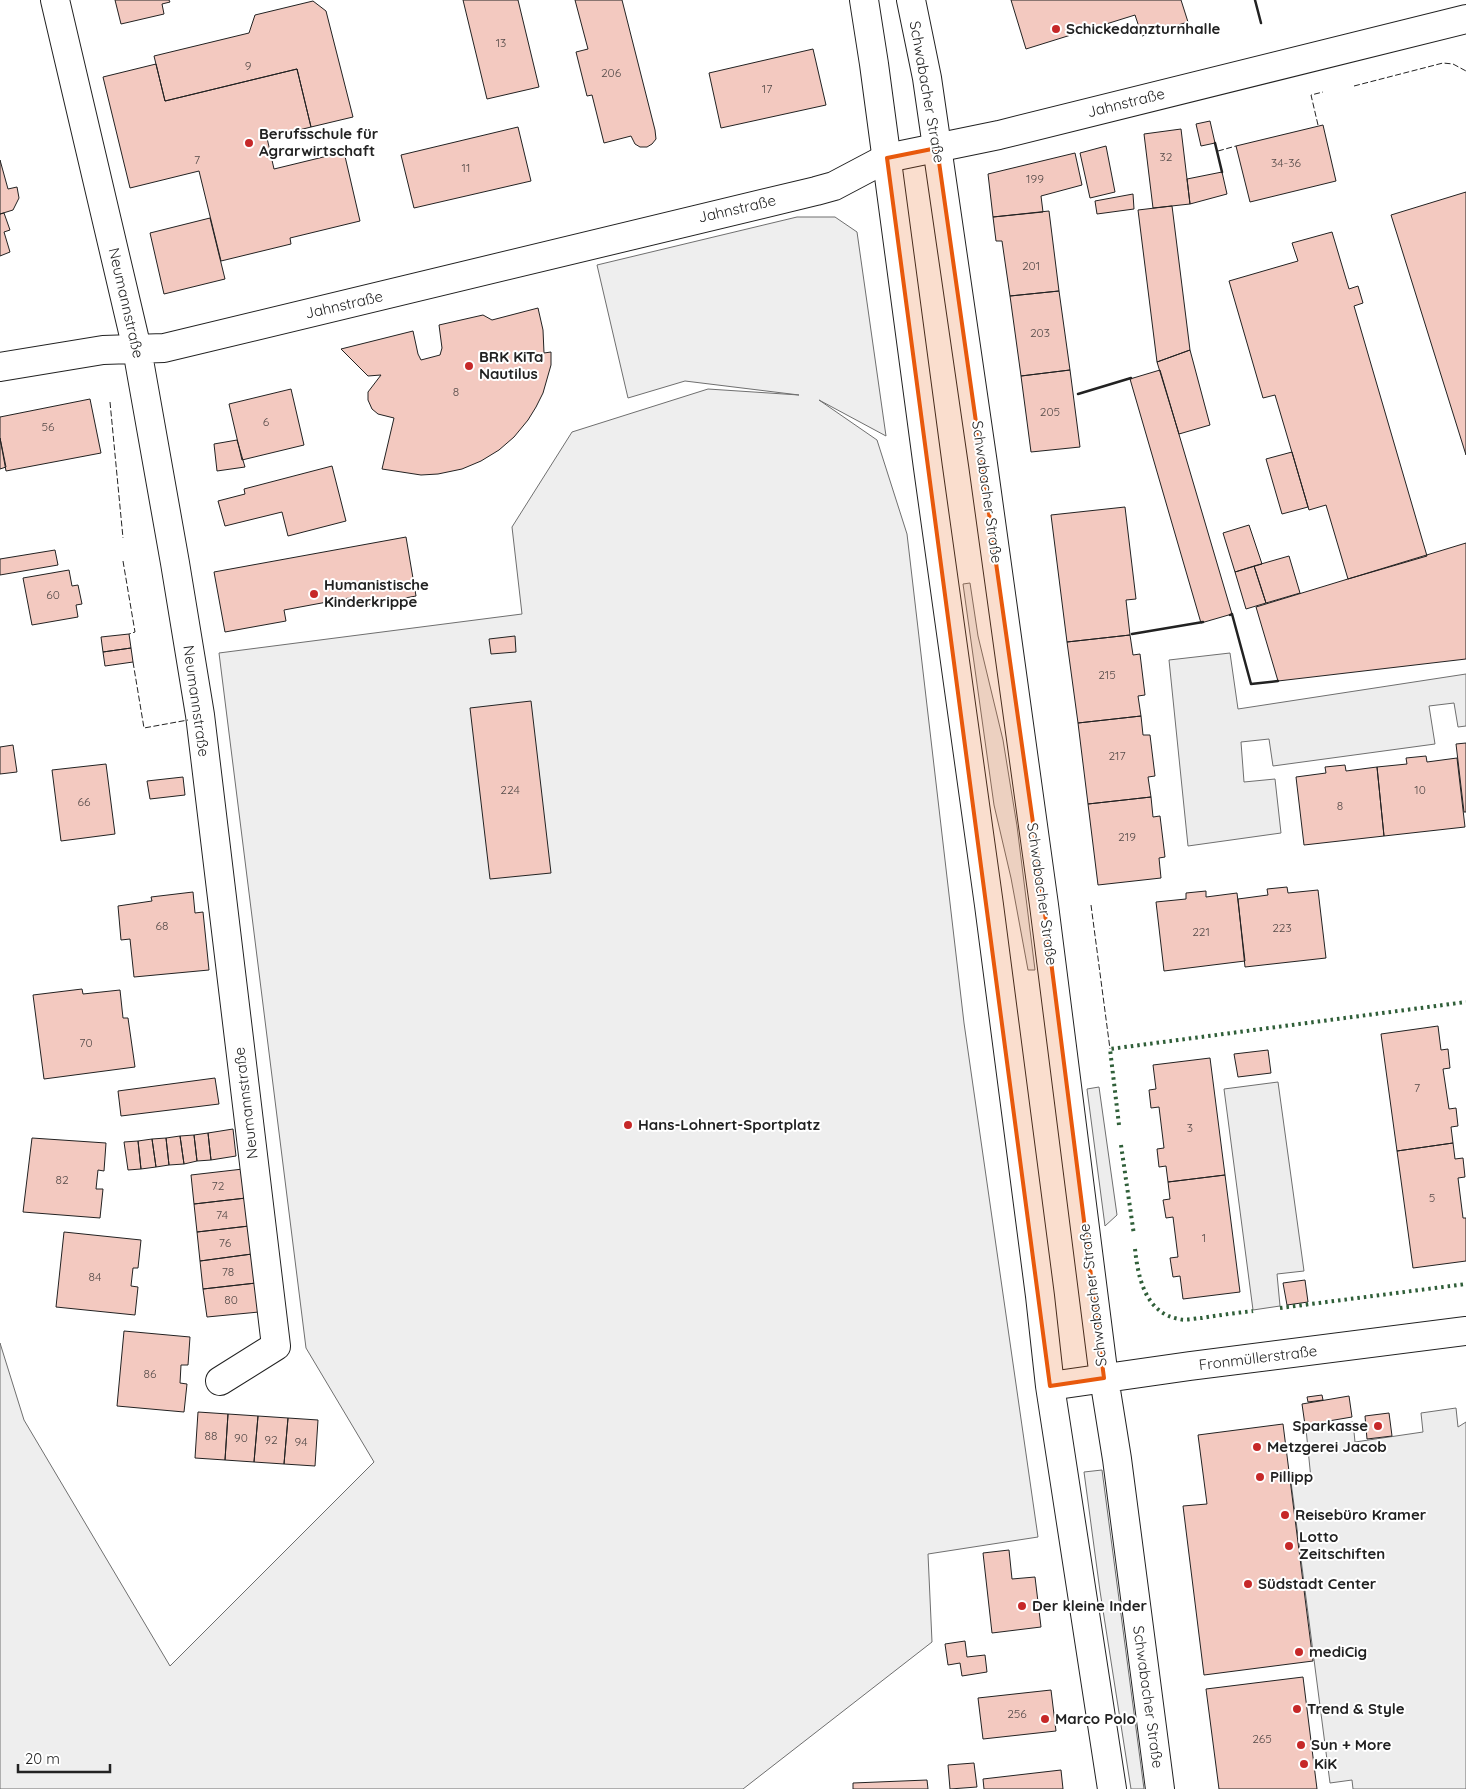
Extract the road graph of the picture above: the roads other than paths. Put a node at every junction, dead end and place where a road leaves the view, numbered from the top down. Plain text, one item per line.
1 (55, 0) edge
2 (864, 0) edge
3 (911, 0) edge
4 (1466, 19) edge
5 (937, 148) junction
6 (887, 158) junction
7 (137, 349) junction
8 (0, 367) edge
9 (1466, 1332) edge
10 (1104, 1378) junction
11 (220, 1381) dead end
12 (1050, 1386) junction
13 (1112, 1789) edge
14 (1160, 1789) edge

1 - 7 main road, Neumannstraße
2 - 6 main road
3 - 5 main road, Schwabacher Straße
4 - 5 main road, Jahnstraße
5 - 6 main road, Jahnstraße
5 - 10 main road, Schwabacher Straße
6 - 7 main road, Jahnstraße
6 - 12 main road
7 - 8 main road, Jahnstraße
7 - 11 main road, Neumannstraße
9 - 10 main road, Fronmüllerstraße
10 - 12 main road, Fronmüllerstraße
10 - 14 main road, Schwabacher Straße
12 - 13 main road

